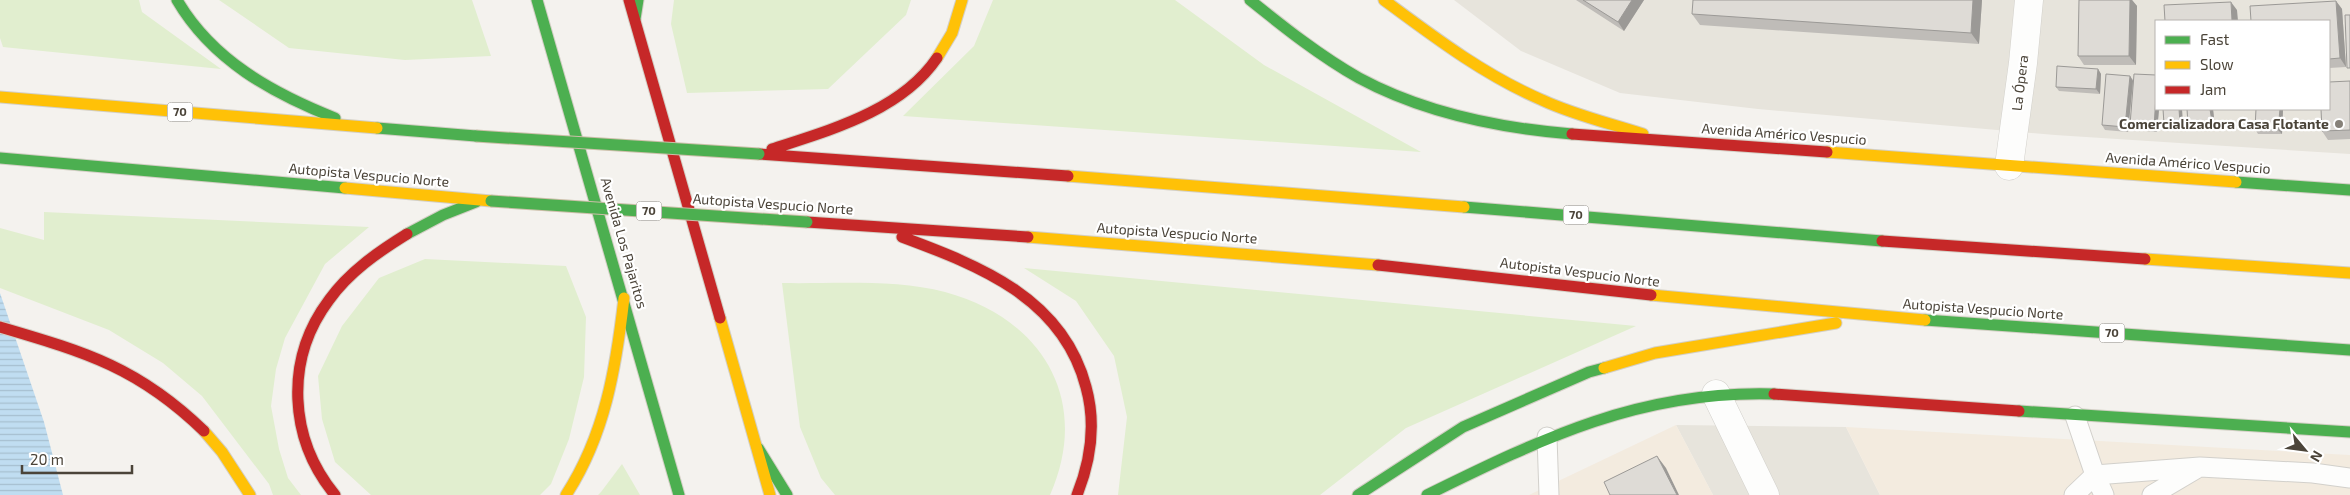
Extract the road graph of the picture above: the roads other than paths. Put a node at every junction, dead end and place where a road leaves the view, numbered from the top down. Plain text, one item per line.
1 (177, 0) edge
2 (538, 0) edge
3 (629, 0) edge
4 (638, 0) edge
5 (962, 0) edge
6 (1250, 0) edge
7 (1384, 0) edge
8 (2029, 0) edge
9 (635, 19) junction
10 (0, 97) edge
11 (360, 128) junction
12 (1663, 140) junction
13 (759, 154) junction
14 (1, 158) edge
15 (2009, 166) junction
16 (2350, 190) edge
17 (487, 200) junction
18 (862, 226) junction
19 (2350, 273) edge
20 (624, 298) junction
21 (1875, 317) junction
22 (0, 326) edge
23 (2350, 350) edge
24 (1716, 394) junction
25 (2075, 416) junction
26 (2350, 432) edge
27 (1547, 437) junction
28 (758, 448) junction
29 (2200, 467) junction
30 (2095, 475) junction
31 (2350, 478) edge
32 (250, 495) edge
33 (335, 495) edge
34 (566, 495) edge
35 (679, 495) edge
36 (770, 495) edge
37 (787, 495) edge
38 (1076, 495) edge
39 (1358, 495) edge
40 (1427, 495) edge
41 (1549, 495) edge
42 (1765, 495) edge
43 (2074, 495) edge
44 (2104, 495) edge
45 (2152, 495) edge

1 - 11 main road
2 - 20 main road, Avenida Los Pajaritos
3 - 9 main road
4 - 9 main road
5 - 13 main road
6 - 12 main road, Avenida Américo Vespucio
7 - 12 main road
8 - 15 street, La Ópera
9 - 28 main road
10 - 11 main road, 70
11 - 13 main road, 70, bridge
12 - 15 main road, Avenida Américo Vespucio
13 - 19 main road, 70
14 - 17 main road, Autopista Vespucio Norte / 70
15 - 16 main road, Avenida Américo Vespucio
17 - 18 main road, Autopista Vespucio Norte / 70, bridge
17 - 33 main road
18 - 21 main road, Autopista Vespucio Norte / 70
18 - 38 main road
20 - 34 main road
20 - 35 main road, Avenida Los Pajaritos
21 - 23 main road, Autopista Vespucio Norte / 70
21 - 39 main road
22 - 32 main road
24 - 25 main road
24 - 27 main road
24 - 42 street
25 - 26 main road
25 - 30 lane
27 - 40 main road
27 - 41 lane
28 - 36 main road
28 - 37 main road
29 - 30 lane
29 - 31 lane
29 - 45 lane
30 - 43 lane
30 - 44 lane

